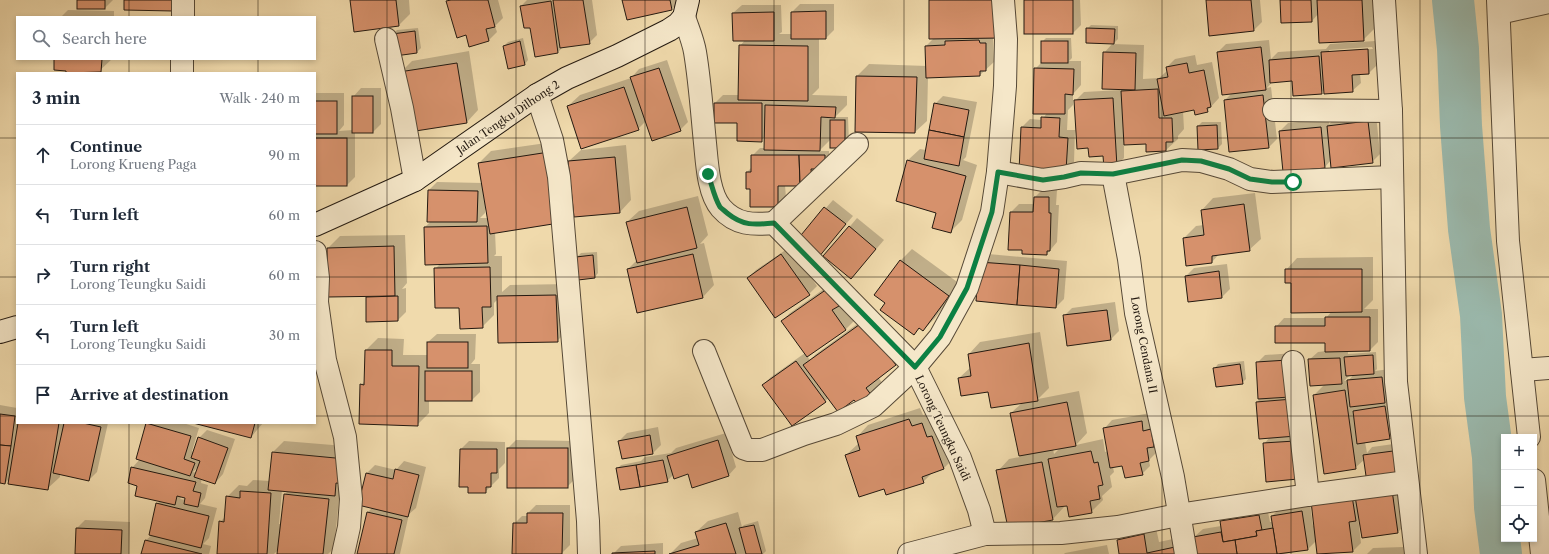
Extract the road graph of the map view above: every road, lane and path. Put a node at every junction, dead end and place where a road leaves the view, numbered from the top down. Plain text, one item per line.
1 (183, 0) edge
2 (1003, 0) edge
3 (1384, 0) edge
4 (1549, 2) edge
5 (1499, 7) edge
6 (686, 9) edge
7 (183, 16) edge
8 (386, 39) dead end
9 (182, 60) edge
10 (182, 72) edge
11 (537, 95) junction
12 (1274, 110) dead end
13 (1391, 111) junction
14 (858, 144) dead end
15 (998, 172) junction
16 (1113, 174) junction
17 (1392, 177) junction
18 (415, 180) junction
19 (774, 223) junction
20 (316, 224) edge
21 (316, 261) edge
22 (16, 327) edge
23 (0, 332) edge
24 (704, 351) dead end
25 (1293, 362) dead end
26 (915, 367) junction
27 (1549, 368) edge
28 (1522, 370) junction
29 (1529, 434) edge
30 (1406, 482) junction
31 (1537, 493) edge
32 (1308, 494) junction
33 (1178, 515) junction
34 (1544, 524) edge
35 (985, 534) junction
36 (343, 554) edge
37 (589, 554) edge
38 (909, 554) edge
39 (1186, 554) edge
40 (1416, 554) edge
41 (1542, 554) edge

1 - 7 street
2 - 15 street
3 - 13 street
4 - 5 street
5 - 28 street
6 - 11 street, Jalan Tengku Dilhong 2
6 - 19 street
8 - 18 street
9 - 10 street
11 - 18 street, Jalan Tengku Dilhong 2
11 - 37 street
12 - 13 street
13 - 17 street
14 - 19 street
15 - 16 street
15 - 26 street
16 - 17 street
16 - 33 street, Lorong Cendana II
17 - 30 street
18 - 20 street, Jalan Tengku Dilhong 2
19 - 26 street, Lorong Teungku Saidi
21 - 36 street
22 - 23 street
24 - 26 street
25 - 32 street
26 - 35 street, Lorong Teungku Saidi
27 - 28 street
28 - 29 street
30 - 32 street
30 - 40 street
31 - 34 street
32 - 33 street
33 - 35 street
33 - 39 street, Lorong Cendana II
34 - 41 street
35 - 38 street

